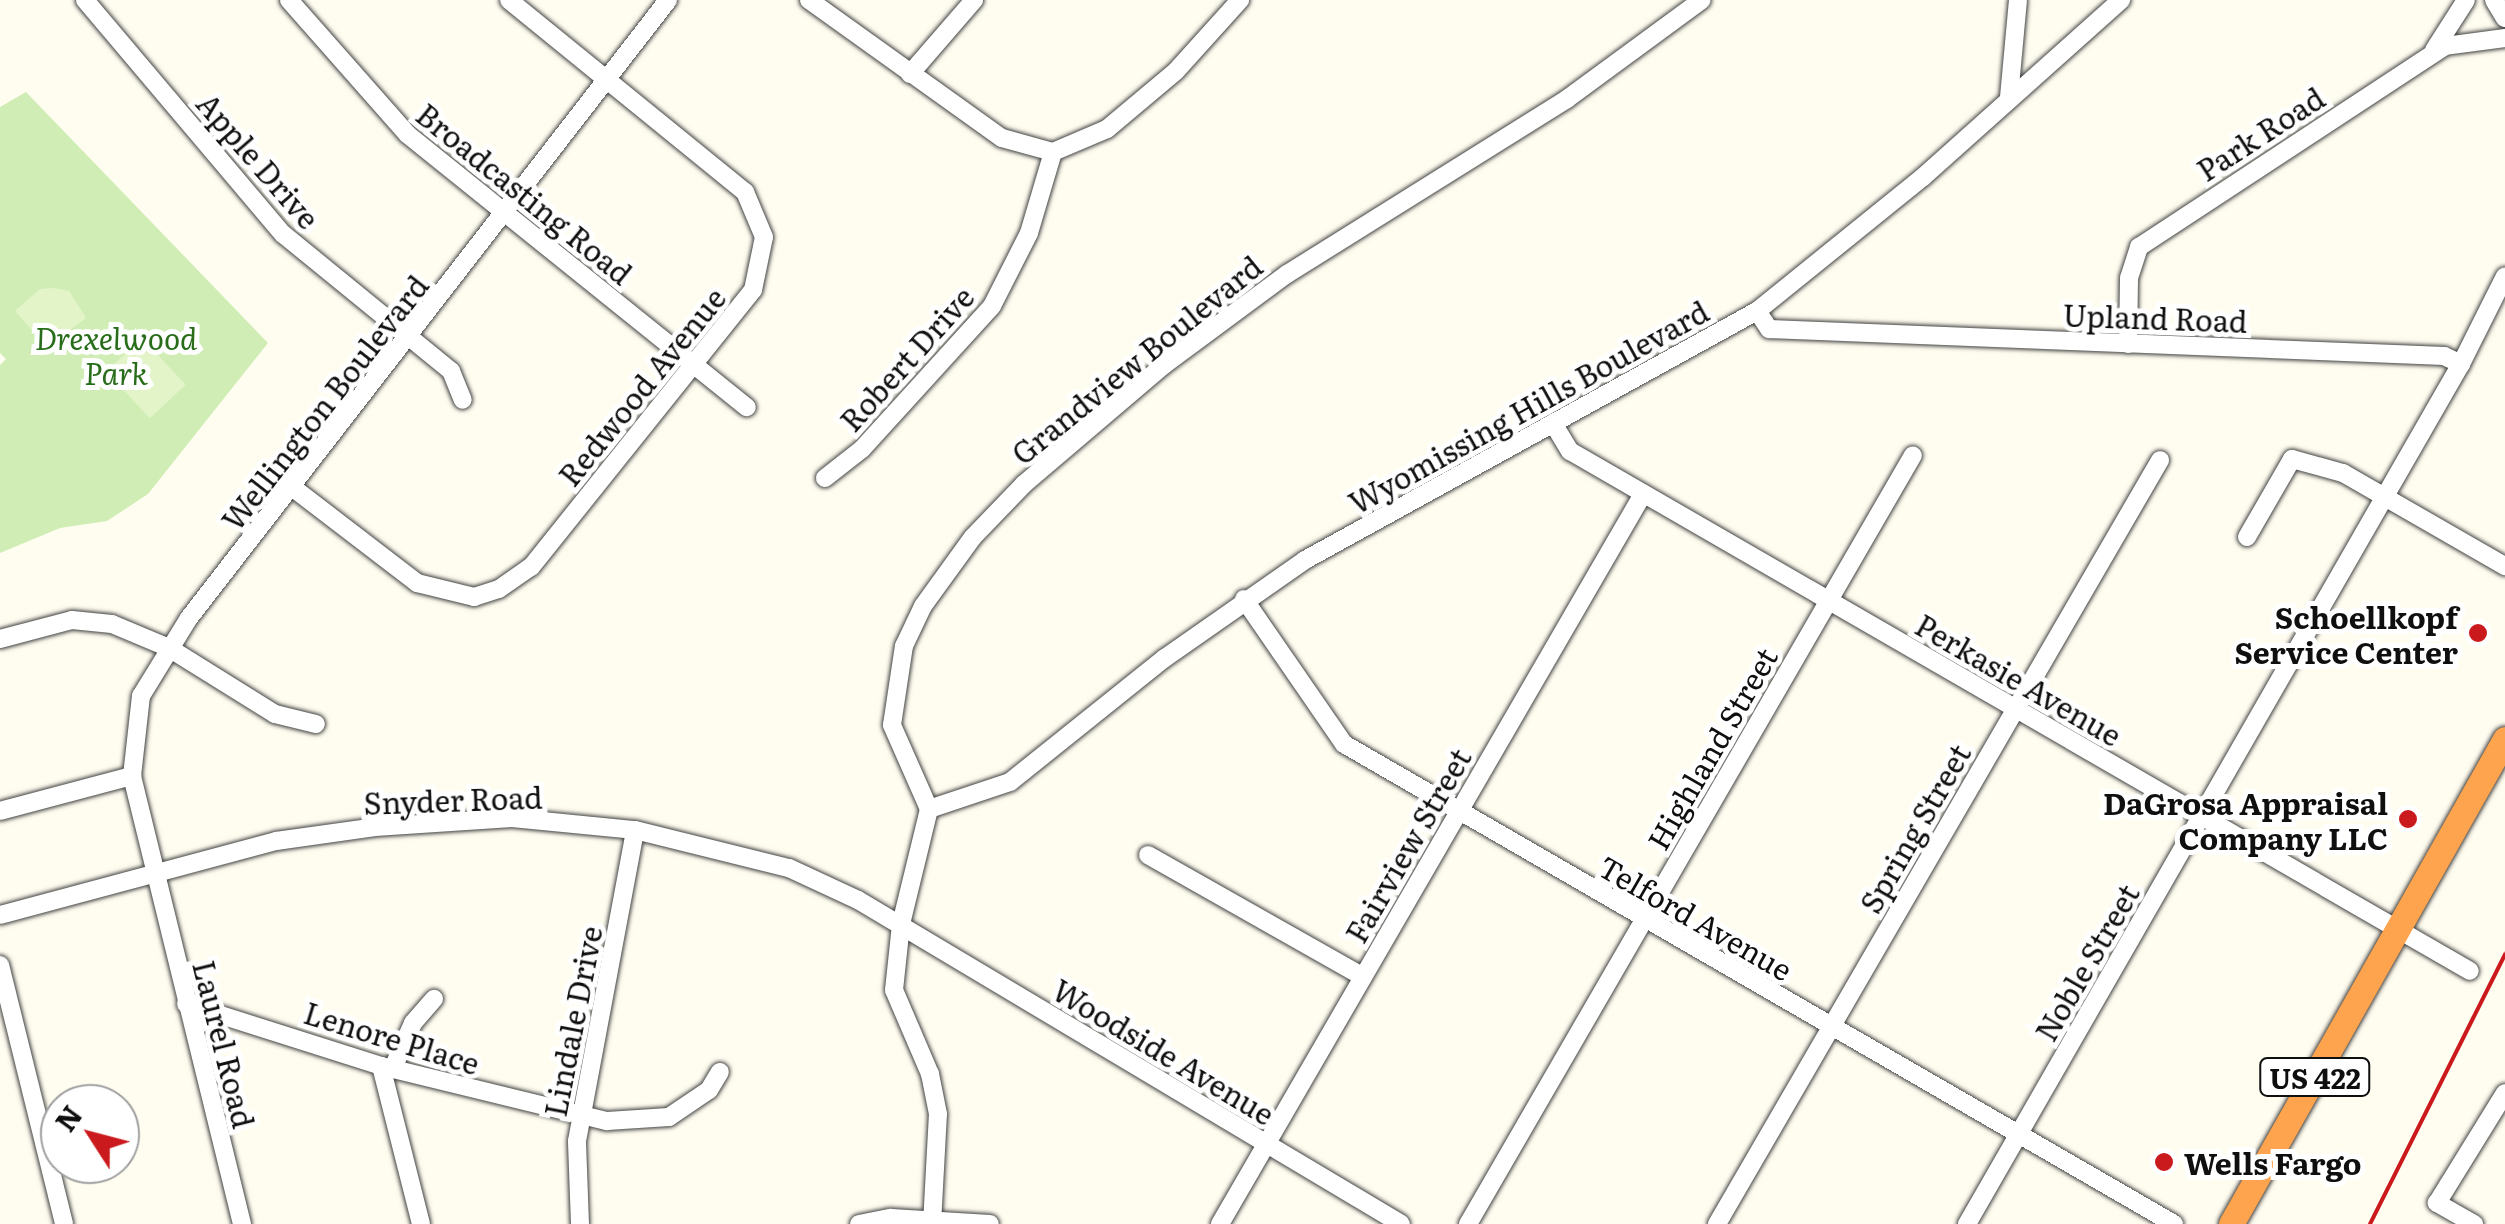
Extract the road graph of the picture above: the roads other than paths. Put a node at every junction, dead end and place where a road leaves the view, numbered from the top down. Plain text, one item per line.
1 (84, 0) edge
2 (289, 0) edge
3 (509, 0) edge
4 (668, 0) edge
5 (808, 0) edge
6 (974, 0) edge
7 (1240, 0) edge
8 (1702, 0) edge
9 (2018, 0) edge
10 (2121, 0) edge
11 (2466, 0) edge
12 (2494, 0) edge
13 (2505, 18) edge
14 (2505, 38) edge
15 (2430, 56) junction
16 (910, 74) junction
17 (610, 82) junction
18 (2009, 97) junction
19 (1053, 152) junction
20 (506, 214) junction
21 (2505, 276) edge
22 (1757, 312) junction
23 (410, 337) junction
24 (2128, 344) junction
25 (694, 364) junction
26 (2461, 364) junction
27 (462, 400) dead end
28 (746, 407) dead end
29 (1553, 424) junction
30 (1912, 455) dead end
31 (2160, 460) dead end
32 (825, 478) dead end
33 (292, 487) junction
34 (1642, 494) junction
35 (2386, 497) junction
36 (2247, 537) dead end
37 (2505, 566) edge
38 (1244, 599) junction
39 (1828, 601) junction
40 (0, 639) edge
41 (169, 648) junction
42 (2014, 708) junction
43 (316, 724) dead end
44 (2505, 738) edge
45 (2505, 769) edge
46 (132, 776) junction
47 (929, 809) junction
48 (1458, 810) junction
49 (0, 811) edge
50 (2203, 818) junction
51 (636, 830) junction
52 (1148, 855) dead end
53 (155, 876) junction
54 (0, 914) edge
55 (1645, 918) junction
56 (900, 924) junction
57 (2399, 930) junction
58 (0, 965) edge
59 (2470, 971) dead end
60 (1362, 976) junction
61 (434, 999) dead end
62 (186, 1004) junction
63 (1830, 1027) junction
64 (387, 1067) junction
65 (720, 1072) dead end
66 (2505, 1093) edge
67 (583, 1117) junction
68 (2018, 1135) junction
69 (1266, 1144) junction
70 (932, 1222) edge
71 (64, 1224) edge
72 (242, 1224) edge
73 (421, 1224) edge
74 (580, 1224) edge
75 (859, 1224) edge
76 (990, 1224) edge
77 (1220, 1224) edge
78 (1401, 1224) edge
79 (1468, 1224) edge
80 (1716, 1224) edge
81 (1967, 1224) edge
82 (2174, 1224) edge
83 (2231, 1224) edge
84 (2474, 1224) edge

1 - 23 street, Apple Drive
2 - 20 street, Broadcasting Road
3 - 17 street, Redwood Avenue
4 - 17 street, Wellington Boulevard
5 - 16 street
6 - 16 street
7 - 19 street
8 - 47 street, Grandview Boulevard
9 - 18 street
10 - 18 street, Wyomissing Hills Boulevard
11 - 15 street
12 - 13 street
14 - 15 street, Park Road
15 - 24 street, Park Road
16 - 19 street
17 - 20 street, Wellington Boulevard
17 - 25 street, Redwood Avenue
18 - 22 street, Wyomissing Hills Boulevard
19 - 32 street, Robert Drive
20 - 23 street, Wellington Boulevard
20 - 25 street, Broadcasting Road
21 - 26 street
22 - 24 street, Upland Road
22 - 29 street, Wyomissing Hills Boulevard
23 - 27 street, Apple Drive
23 - 33 street, Wellington Boulevard
24 - 26 street, Upland Road
25 - 28 street, Broadcasting Road
25 - 33 street, Redwood Avenue
26 - 35 street, Noble Street
29 - 34 street, Perkasie Avenue
29 - 38 street, Wyomissing Hills Boulevard
30 - 39 street, Highland Street
31 - 42 street, Spring Street
33 - 41 street, Wellington Boulevard
34 - 39 street, Perkasie Avenue
34 - 48 street, Fairview Street
35 - 36 street
35 - 37 street
35 - 50 street, Noble Street
38 - 47 street, Wyomissing Hills Boulevard
38 - 48 street, Telford Avenue
39 - 42 street, Perkasie Avenue
39 - 55 street, Highland Street
40 - 41 street
41 - 43 street
41 - 46 street, Wellington Boulevard
42 - 50 street, Perkasie Avenue
42 - 63 street, Spring Street
44 - 57 highway, US 422
45 - 57 highway, US 422
46 - 49 street
46 - 53 street, Wellington Boulevard
47 - 56 street
48 - 55 street, Telford Avenue
48 - 60 street, Fairview Street
50 - 57 street, Perkasie Avenue
50 - 68 street, Noble Street
51 - 53 street, Snyder Road
51 - 56 street, Snyder Road
51 - 67 street, Lindale Drive
52 - 60 street
53 - 54 street, Snyder Road
53 - 62 street, Laurel Road
55 - 63 street, Telford Avenue
55 - 79 street, Highland Street
56 - 69 street, Woodside Avenue
56 - 70 street
57 - 59 street, Perkasie Avenue
57 - 83 highway, US 422
58 - 71 street
60 - 69 street, Fairview Street
61 - 64 street
62 - 64 street, Lenore Place
62 - 72 street, Laurel Road
63 - 68 street, Telford Avenue
63 - 80 street, Spring Street
64 - 67 street, Lenore Place
64 - 73 street
65 - 67 street, Lenore Place
66 - 84 street
67 - 74 street, Lindale Drive
68 - 81 street, Noble Street
68 - 82 street, Telford Avenue
69 - 77 street, Fairview Street
69 - 78 street, Woodside Avenue
70 - 75 street
70 - 76 street

